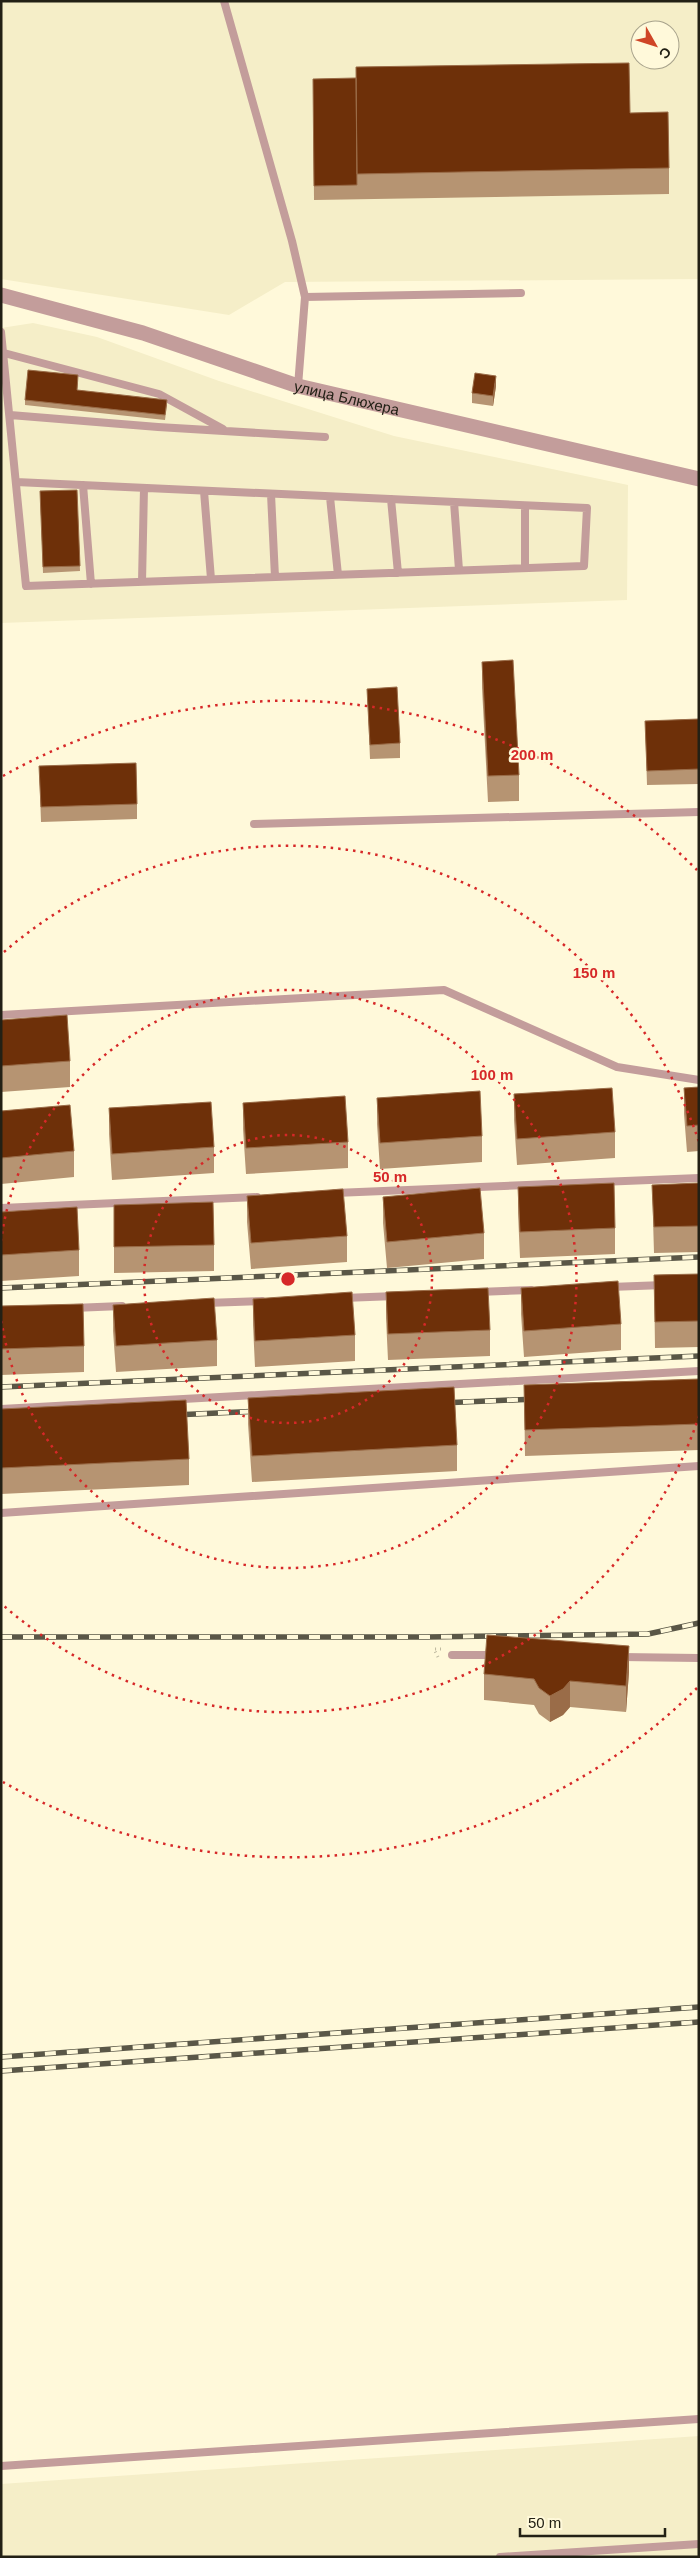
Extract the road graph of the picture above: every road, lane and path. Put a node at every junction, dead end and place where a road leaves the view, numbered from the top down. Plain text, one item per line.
1 (224, 1) edge
2 (521, 293) dead end
3 (1, 295) edge
4 (305, 297) junction
5 (1, 332) edge
6 (4, 353) junction
7 (298, 386) junction
8 (10, 415) junction
9 (226, 430) junction
10 (325, 437) dead end
11 (699, 479) edge
12 (16, 482) junction
13 (83, 485) junction
14 (144, 488) junction
15 (204, 491) junction
16 (271, 494) junction
17 (330, 497) junction
18 (392, 500) junction
19 (454, 502) junction
20 (525, 506) junction
21 (525, 568) junction
22 (459, 570) junction
23 (398, 573) junction
24 (338, 575) junction
25 (275, 577) junction
26 (211, 579) junction
27 (142, 582) junction
28 (91, 584) junction
29 (699, 812) edge
30 (254, 824) dead end
31 (1, 1015) edge
32 (699, 1080) edge
33 (699, 1178) edge
34 (330, 1194) edge
35 (270, 1196) edge
36 (1, 1208) edge
37 (669, 1285) edge
38 (599, 1288) edge
39 (539, 1290) edge
40 (470, 1293) edge
41 (410, 1295) edge
42 (330, 1298) edge
43 (270, 1300) edge
44 (200, 1303) edge
45 (131, 1306) edge
46 (61, 1309) edge
47 (699, 1371) edge
48 (1, 1409) edge
49 (699, 1466) edge
50 (1, 1513) edge
51 (451, 1652) joint
52 (501, 1656) edge
53 (610, 1657) edge
54 (699, 1658) edge
55 (442, 1664) dead end
56 (699, 2419) edge
57 (1, 2466) edge
58 (699, 2544) edge
59 (500, 2557) edge

1 - 4 lane
2 - 4 lane
3 - 7 street, улица Блюхера
4 - 7 lane
5 - 6 lane
6 - 8 lane
6 - 9 lane
7 - 11 street, улица Блюхера
8 - 9 lane
8 - 12 lane
9 - 10 lane
12 - 13 lane
12 - 28 lane
13 - 14 lane
13 - 28 lane
14 - 15 lane
14 - 27 lane
15 - 16 lane
15 - 26 lane
16 - 17 lane
16 - 25 lane
17 - 18 lane
17 - 24 lane
18 - 19 lane
18 - 23 lane
19 - 20 lane
19 - 22 lane
20 - 21 lane
20 - 21 lane
21 - 22 lane
22 - 23 lane
23 - 24 lane
24 - 25 lane
25 - 26 lane
26 - 27 lane
27 - 28 lane
29 - 30 lane
31 - 32 lane
33 - 34 lane
35 - 36 lane
37 - 38 lane
39 - 40 lane
41 - 42 lane
43 - 44 lane
45 - 46 lane
47 - 48 lane
49 - 50 lane
51 - 52 lane
51 - 55 path
53 - 54 lane
56 - 57 lane
58 - 59 lane

